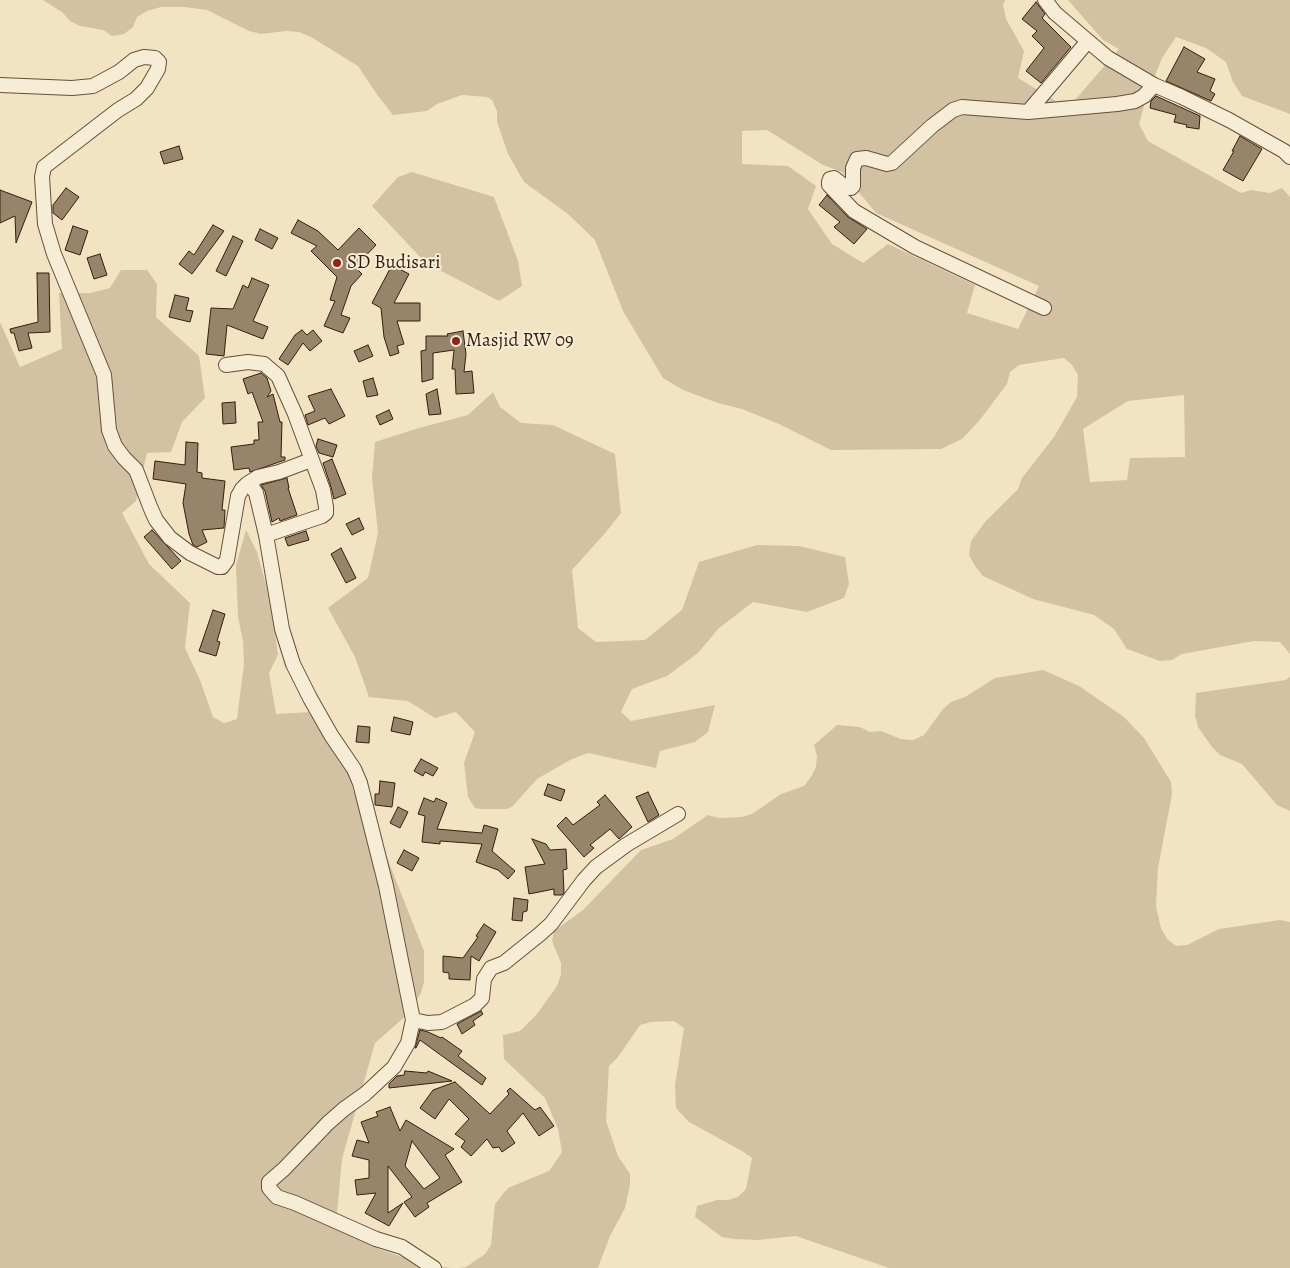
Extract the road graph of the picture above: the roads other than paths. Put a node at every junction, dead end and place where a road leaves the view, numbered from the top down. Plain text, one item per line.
1 (1045, 0) edge
2 (1088, 41) junction
3 (0, 85) edge
4 (1154, 86) junction
5 (1028, 112) junction
6 (1290, 157) edge
7 (1044, 308) dead end
8 (226, 365) dead end
9 (311, 460) junction
10 (247, 484) junction
11 (266, 535) junction
12 (678, 814) dead end
13 (413, 1020) junction
14 (434, 1268) edge

1 - 2 street
2 - 4 street
2 - 5 street
3 - 10 street
4 - 5 street
4 - 6 street
5 - 7 street
8 - 9 street
9 - 10 street
9 - 11 street
10 - 11 street
11 - 13 street
12 - 13 street
13 - 14 street

